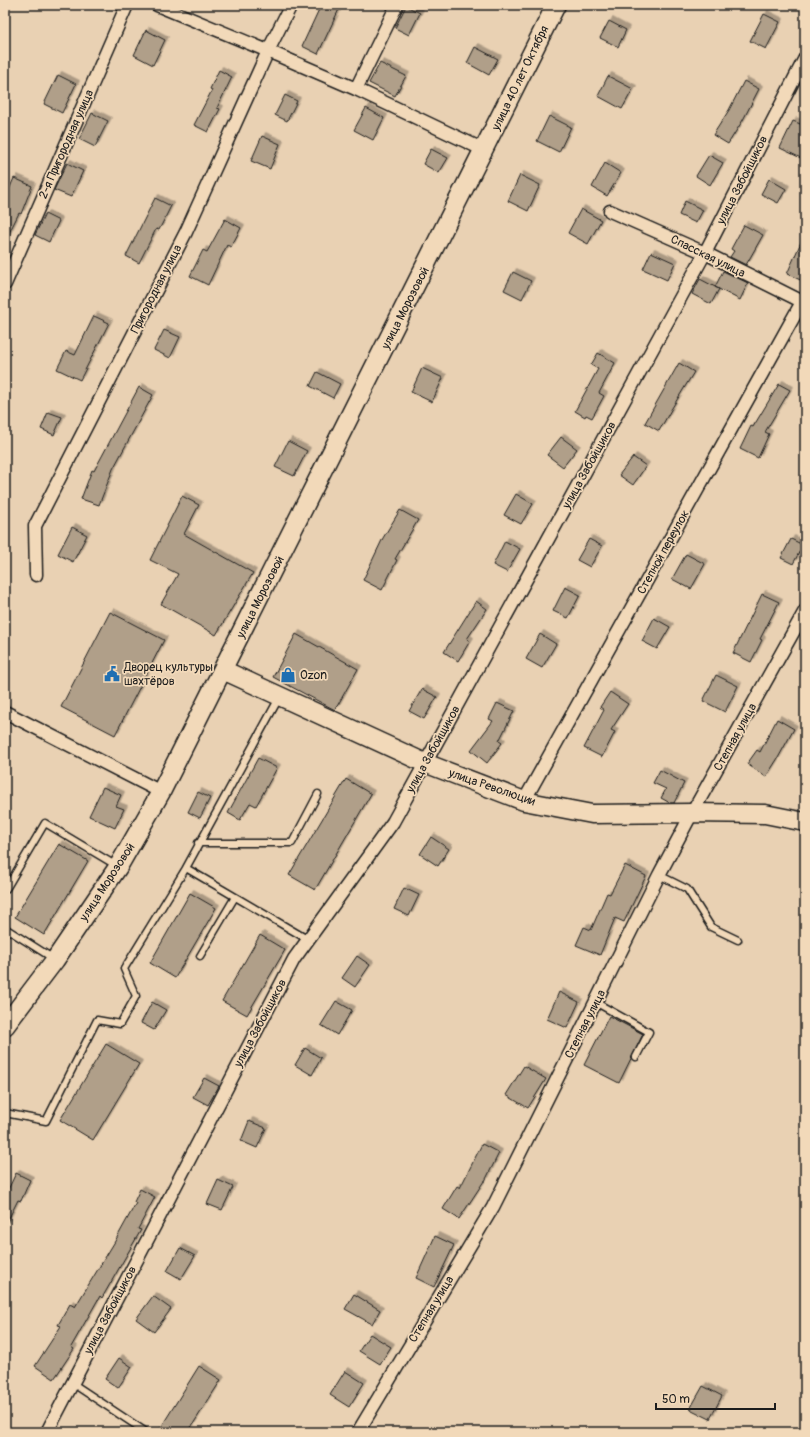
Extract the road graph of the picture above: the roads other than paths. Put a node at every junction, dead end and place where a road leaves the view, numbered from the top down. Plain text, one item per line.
1 (128, 5) edge
2 (157, 5) edge
3 (291, 5) edge
4 (397, 5) edge
5 (556, 5) edge
6 (268, 51) junction
7 (805, 58) edge
8 (356, 89) junction
9 (484, 150) junction
10 (610, 211) dead end
11 (705, 253) junction
12 (5, 284) edge
13 (804, 303) edge
14 (36, 575) dead end
15 (805, 612) edge
16 (223, 670) junction
17 (280, 697) junction
18 (5, 712) edge
19 (425, 763) junction
20 (161, 792) junction
21 (318, 794) dead end
22 (524, 801) junction
23 (692, 813) junction
24 (805, 822) edge
25 (198, 843) junction
26 (118, 867) junction
27 (186, 868) junction
28 (659, 875) junction
29 (6, 889) dead end
30 (235, 897) junction
31 (5, 928) edge
32 (307, 939) junction
33 (738, 940) dead end
34 (200, 956) dead end
35 (55, 960) junction
36 (595, 1002) junction
37 (5, 1026) edge
38 (636, 1057) dead end
39 (5, 1113) edge
40 (72, 1384) junction
41 (47, 1432) edge
42 (146, 1432) edge
43 (358, 1432) edge

1 - 12 street, 2-я Пригородная улица
2 - 6 street
3 - 6 street, Пригородная улица
4 - 8 street
5 - 9 main road, улица 40 лет Октября
6 - 8 street
6 - 14 street, Пригородная улица
7 - 11 street, улица Забойщиков
8 - 9 street
9 - 16 main road, улица Морозовой
10 - 11 street, Спасская улица
11 - 13 street, Спасская улица
11 - 19 street, улица Забойщиков
13 - 22 street, Степной переулок
15 - 23 street, Степная улица
16 - 17 main road, улица Революции
16 - 20 main road, улица Морозовой
17 - 19 main road, улица Революции
17 - 25 lane
18 - 20 street
19 - 22 main road, улица Революции
19 - 32 street, улица Забойщиков
20 - 26 main road, улица Морозовой
21 - 25 lane
22 - 23 main road, улица Революции
23 - 24 main road, улица Революции
23 - 28 street, Степная улица
25 - 27 lane
26 - 29 lane
26 - 35 main road, улица Морозовой
27 - 30 lane
27 - 39 lane
28 - 33 lane
28 - 36 street, Степная улица
30 - 32 lane
30 - 34 lane
31 - 35 lane
32 - 40 street, улица Забойщиков
35 - 37 main road, улица Морозовой
36 - 38 lane
36 - 43 street, Степная улица
40 - 41 street, улица Забойщиков
40 - 42 lane

